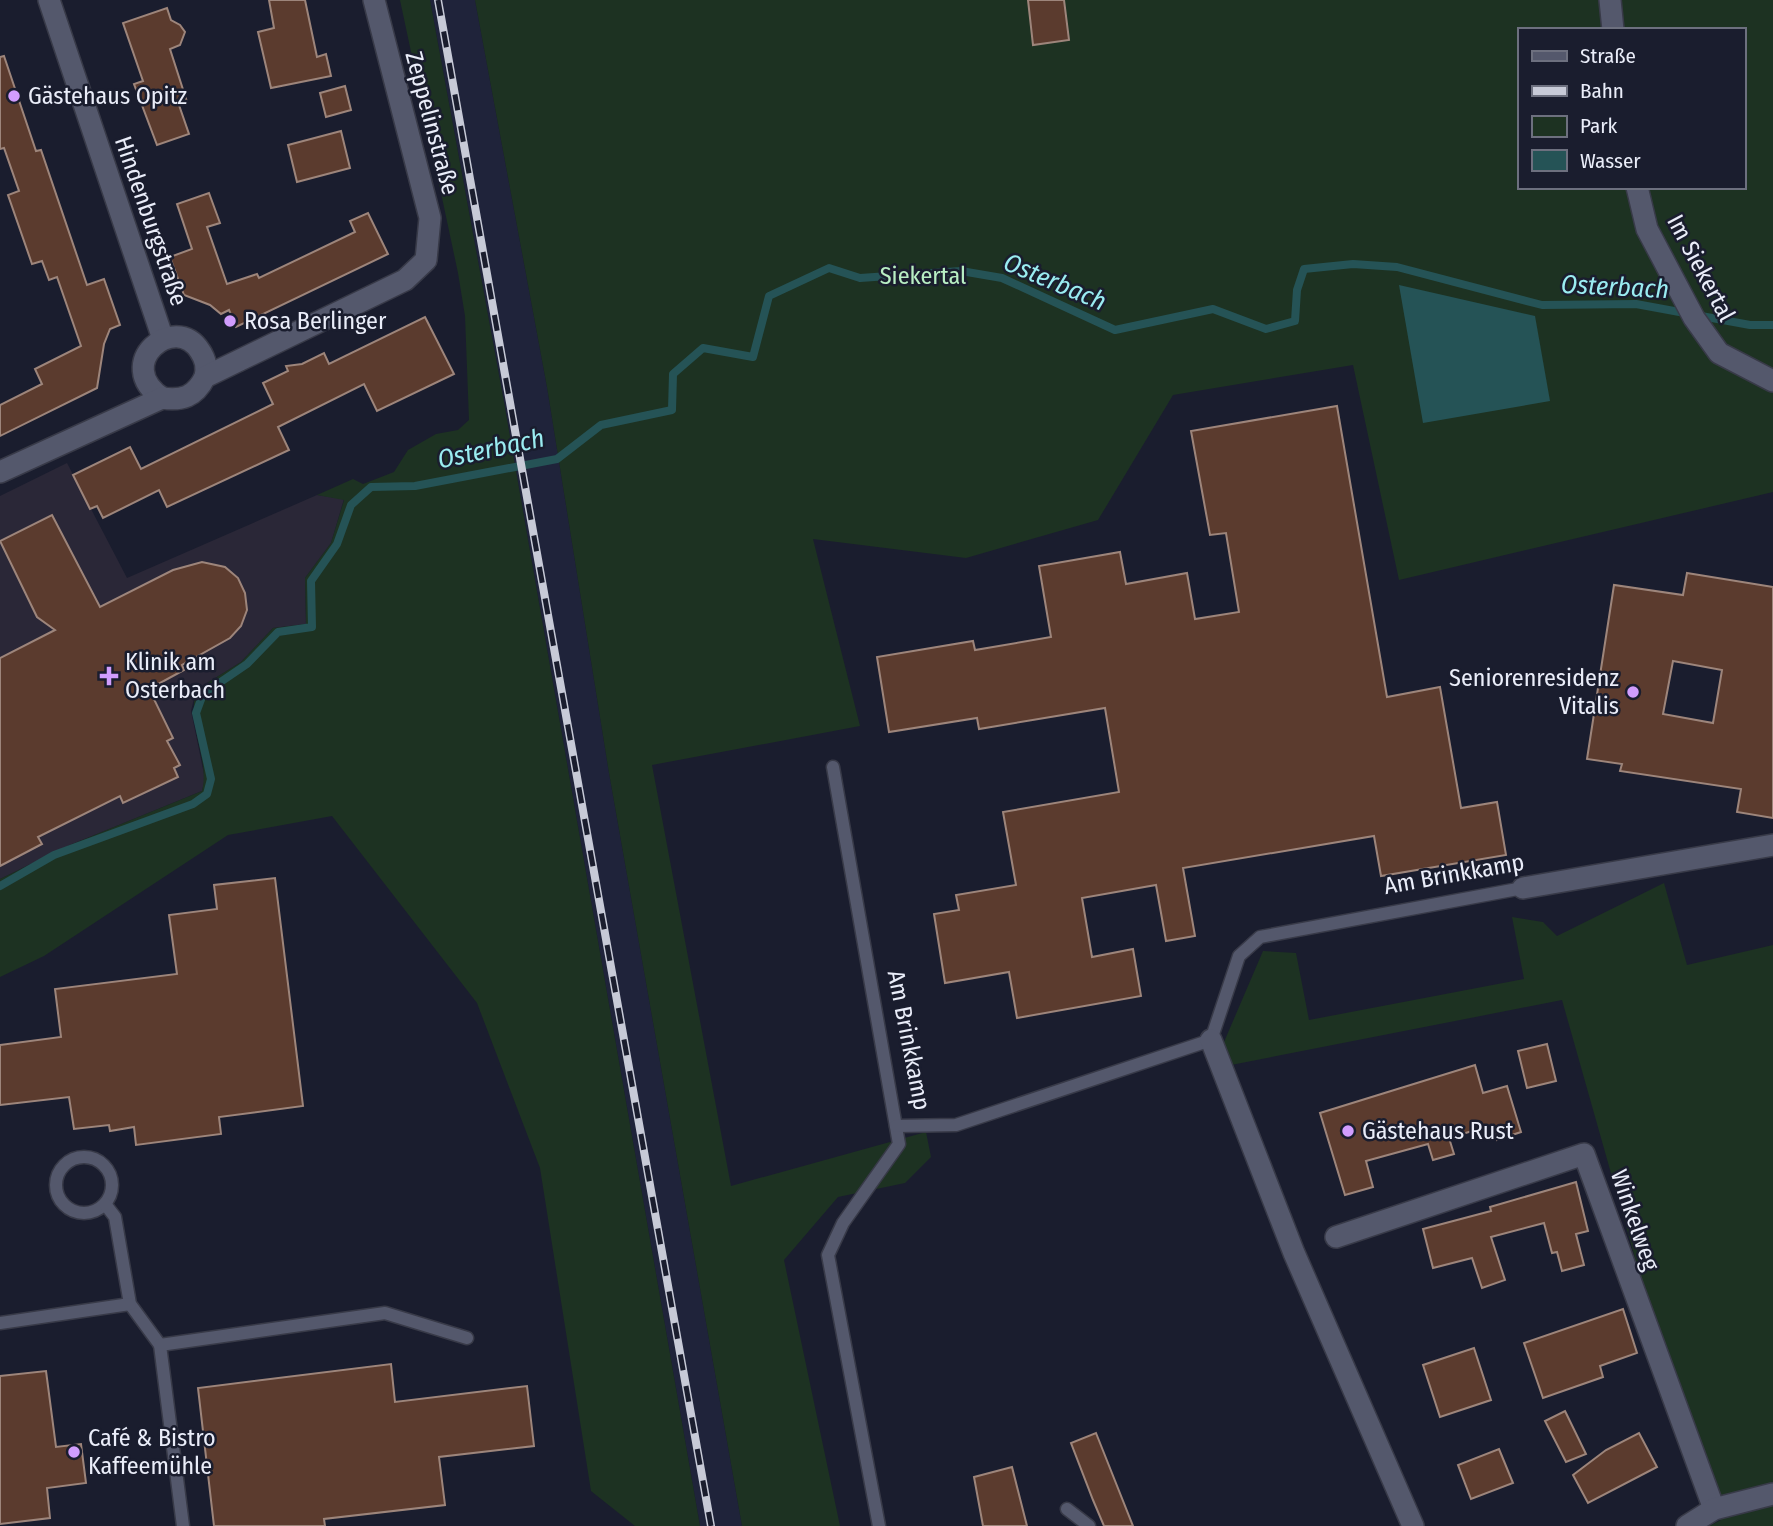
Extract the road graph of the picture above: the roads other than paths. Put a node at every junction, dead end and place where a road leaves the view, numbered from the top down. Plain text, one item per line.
1 (49, 0) edge
2 (374, 0) edge
3 (1611, 0) edge
4 (1613, 28) edge
5 (1637, 189) edge
6 (163, 339) junction
7 (205, 377) junction
8 (1773, 381) edge
9 (162, 398) junction
10 (0, 472) edge
11 (834, 767) dead end
12 (1773, 845) edge
13 (1523, 888) joint
14 (1210, 1040) junction
15 (897, 1126) junction
16 (105, 1204) junction
17 (1336, 1237) dead end
18 (130, 1304) junction
19 (0, 1323) edge
20 (467, 1338) dead end
21 (160, 1345) junction
22 (1773, 1494) edge
23 (1067, 1509) dead end
24 (1714, 1509) junction
25 (183, 1526) edge
26 (879, 1526) edge
27 (1089, 1526) edge
28 (1413, 1526) edge
29 (1687, 1526) edge

1 - 6 street, Hindenburgstraße
2 - 7 street, Zeppelinstraße
3 - 4 street
5 - 8 street, Im Siekertal
6 - 7 street, Hindenburgstraße
6 - 9 street, Hindenburgstraße
7 - 9 street
9 - 10 street
11 - 15 lane, Am Brinkkamp
12 - 13 street, Am Brinkkamp
13 - 14 lane, Am Brinkkamp
14 - 15 lane, Am Brinkkamp
14 - 28 street
15 - 26 lane
16 - 16 lane
16 - 18 lane
17 - 24 street, Winkelweg
18 - 19 lane
18 - 21 lane
20 - 21 lane
21 - 25 lane
22 - 24 street
23 - 27 lane
24 - 29 street

